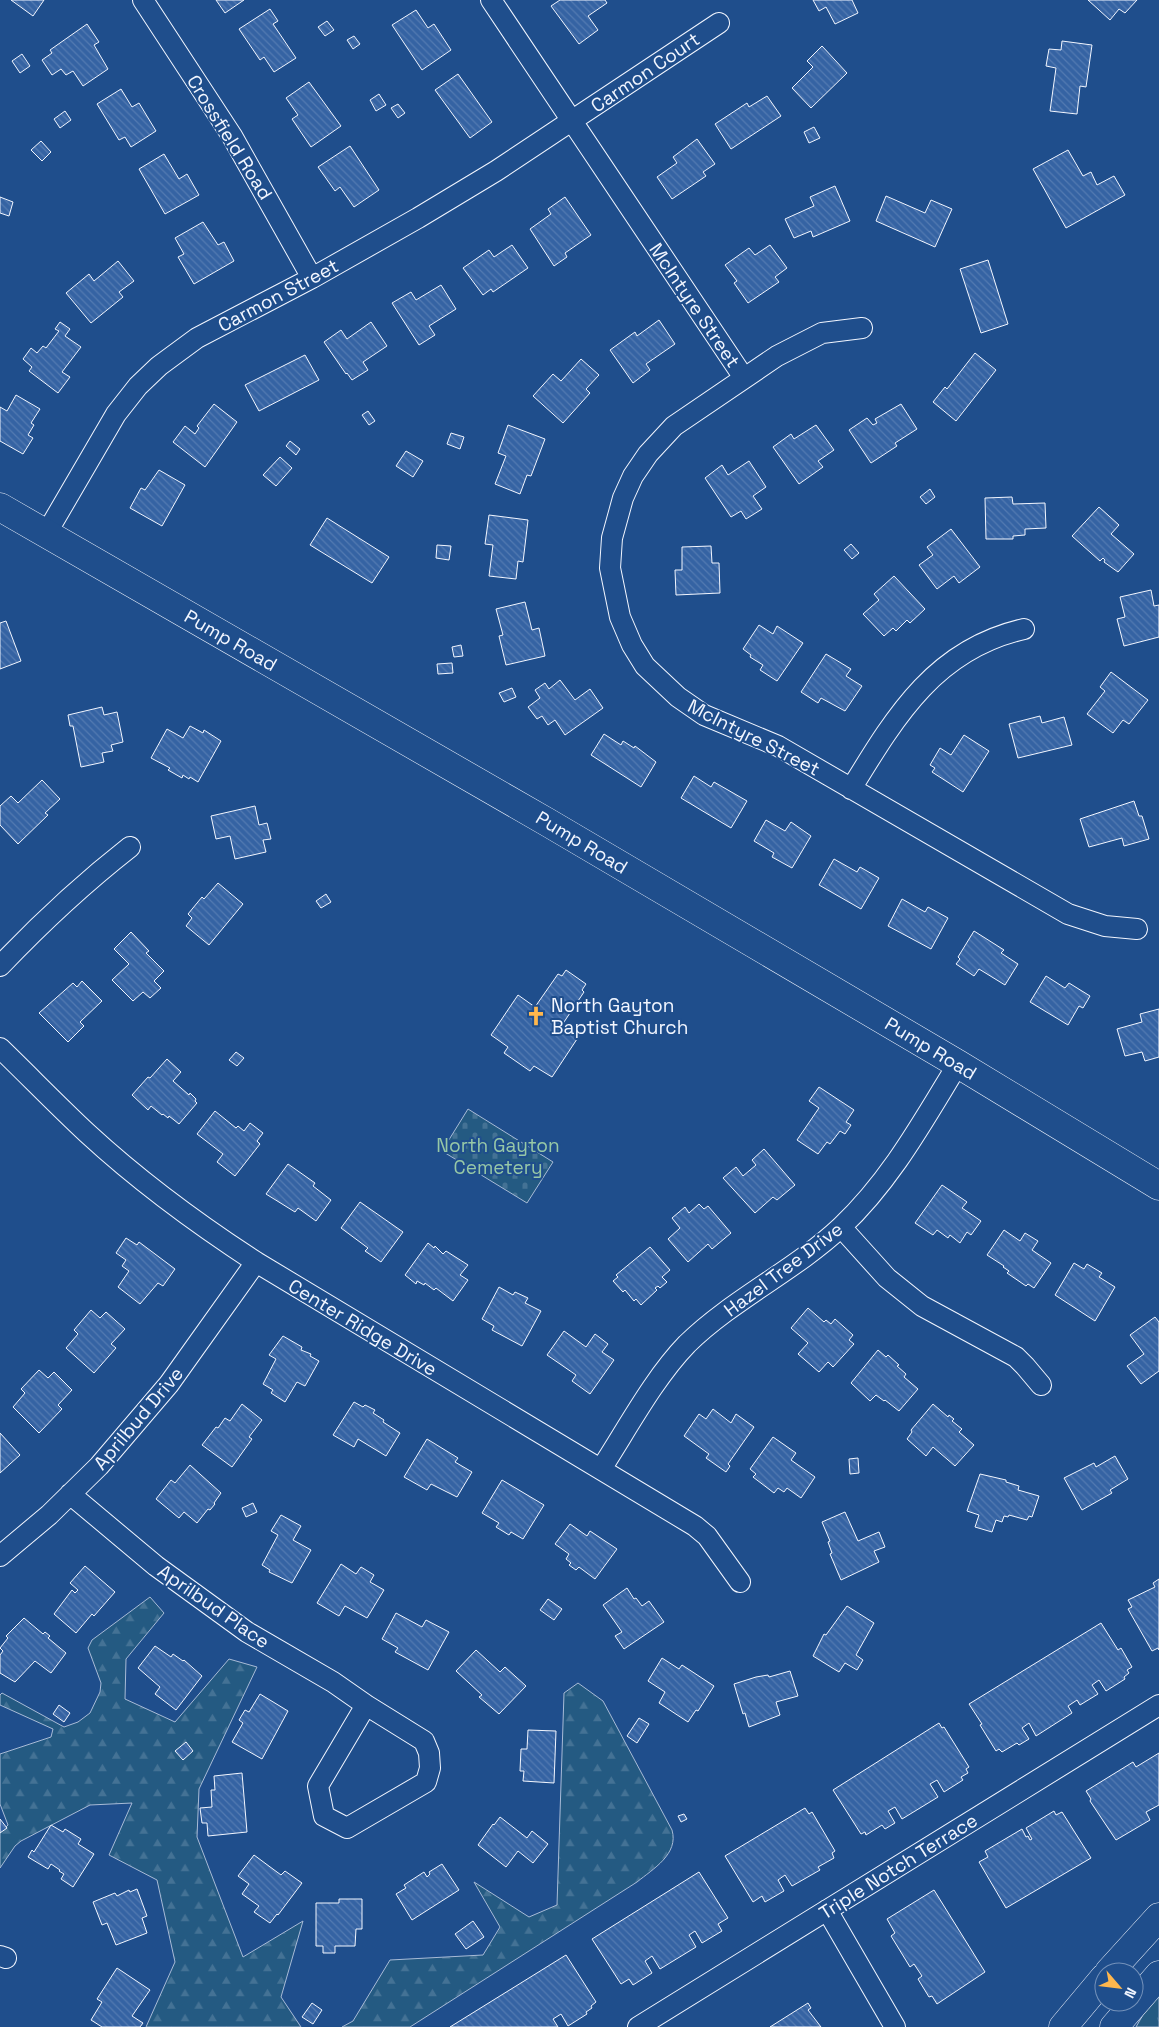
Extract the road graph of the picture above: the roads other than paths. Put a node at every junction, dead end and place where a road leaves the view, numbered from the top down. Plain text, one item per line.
1 (143, 0) edge
2 (491, 0) edge
3 (719, 23) dead end
4 (571, 122) junction
5 (312, 278) junction
6 (862, 328) dead end
7 (744, 378) junction
8 (0, 507) edge
9 (46, 534) junction
10 (1024, 629) dead end
11 (851, 789) junction
12 (130, 847) dead end
13 (1137, 929) dead end
14 (0, 966) edge
15 (0, 1048) edge
16 (958, 1064) junction
17 (1159, 1186) edge
18 (840, 1227) junction
19 (256, 1262) junction
20 (1041, 1385) dead end
21 (601, 1469) junction
22 (70, 1494) junction
23 (0, 1556) edge
24 (740, 1582) dead end
25 (366, 1705) junction
26 (1159, 1705) edge
27 (827, 1910) junction
28 (1159, 1917) edge
29 (1118, 1962) edge
30 (1159, 1975) edge
31 (1094, 1990) edge
32 (638, 2027) edge
33 (895, 2027) edge
34 (1063, 2027) edge
35 (1114, 2027) edge

1 - 5 street, Crossfield Road
2 - 4 street, McIntyre Street
3 - 4 street, Carmon Court
4 - 5 street, Carmon Street
4 - 7 street, McIntyre Street
5 - 9 street, Carmon Street
6 - 7 street
7 - 11 street, McIntyre Street
8 - 9 main road, Pump Road
9 - 16 main road, Pump Road
10 - 11 street
11 - 13 street, McIntyre Street
12 - 14 street
15 - 19 street, Center Ridge Drive
16 - 17 main road, Pump Road
16 - 18 street, Hazel Tree Drive
18 - 20 street
18 - 21 street, Hazel Tree Drive
19 - 21 street, Center Ridge Drive
19 - 22 street, Aprilbud Drive
21 - 24 street, Center Ridge Drive
22 - 23 street, Aprilbud Drive
22 - 25 street, Aprilbud Place
25 - 25 street, Aprilbud Place
26 - 27 street, Triple Notch Terrace
27 - 32 street, Triple Notch Terrace
27 - 33 street
28 - 29 main road
30 - 35 main road
31 - 34 main road

